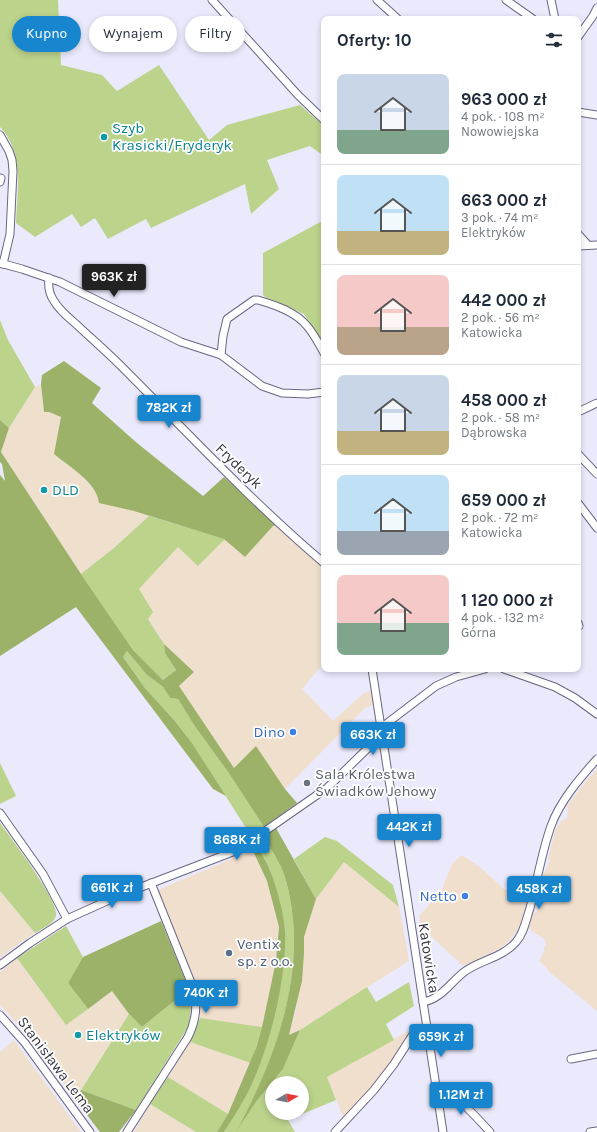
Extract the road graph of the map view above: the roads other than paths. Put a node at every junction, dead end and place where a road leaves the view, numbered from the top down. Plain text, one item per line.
1 (212, 0) edge
2 (377, 0) edge
3 (506, 0) edge
4 (552, 0) edge
5 (597, 8) edge
6 (395, 16) edge
7 (528, 16) edge
8 (555, 16) edge
9 (581, 34) edge
10 (581, 112) edge
11 (597, 115) edge
12 (321, 117) edge
13 (0, 135) edge
14 (581, 237) edge
15 (588, 245) junction
16 (597, 245) edge
17 (581, 246) edge
18 (2, 264) edge
19 (49, 278) junction
20 (321, 348) edge
21 (221, 355) junction
22 (321, 392) edge
23 (597, 403) edge
24 (581, 411) edge
25 (581, 457) edge
26 (597, 474) edge
27 (581, 507) edge
28 (597, 528) edge
29 (321, 560) edge
30 (372, 672) edge
31 (474, 672) edge
32 (513, 672) edge
33 (597, 714) edge
34 (382, 733) junction
35 (597, 759) edge
36 (0, 813) edge
37 (151, 883) junction
38 (67, 919) junction
39 (0, 965) edge
40 (423, 1002) junction
41 (0, 1015) edge
42 (427, 1030) junction
43 (597, 1054) edge
44 (571, 1059) dead end
45 (437, 1090) junction
46 (597, 1131) edge
47 (90, 1132) edge
48 (128, 1132) edge
49 (335, 1132) edge
50 (443, 1132) edge
51 (490, 1132) edge
52 (590, 1132) edge

1 - 12 street
2 - 6 street
3 - 7 street
4 - 8 street
5 - 9 street
10 - 11 street
13 - 18 street
14 - 15 street
15 - 16 street
15 - 17 street
18 - 19 street
19 - 21 street
19 - 29 street, Fryderyk
20 - 21 street
21 - 22 street
23 - 24 street
25 - 26 street
27 - 28 street
30 - 34 street, Katowicka
31 - 34 street
32 - 33 street
34 - 37 street
34 - 40 street, Katowicka
35 - 40 street
36 - 38 street
37 - 38 street
37 - 48 street
38 - 39 street
40 - 42 street, Katowicka
41 - 47 street, Stanisława Lema
42 - 45 street, Katowicka
42 - 49 street
43 - 44 street
45 - 50 street, Katowicka
45 - 51 street
46 - 52 street

